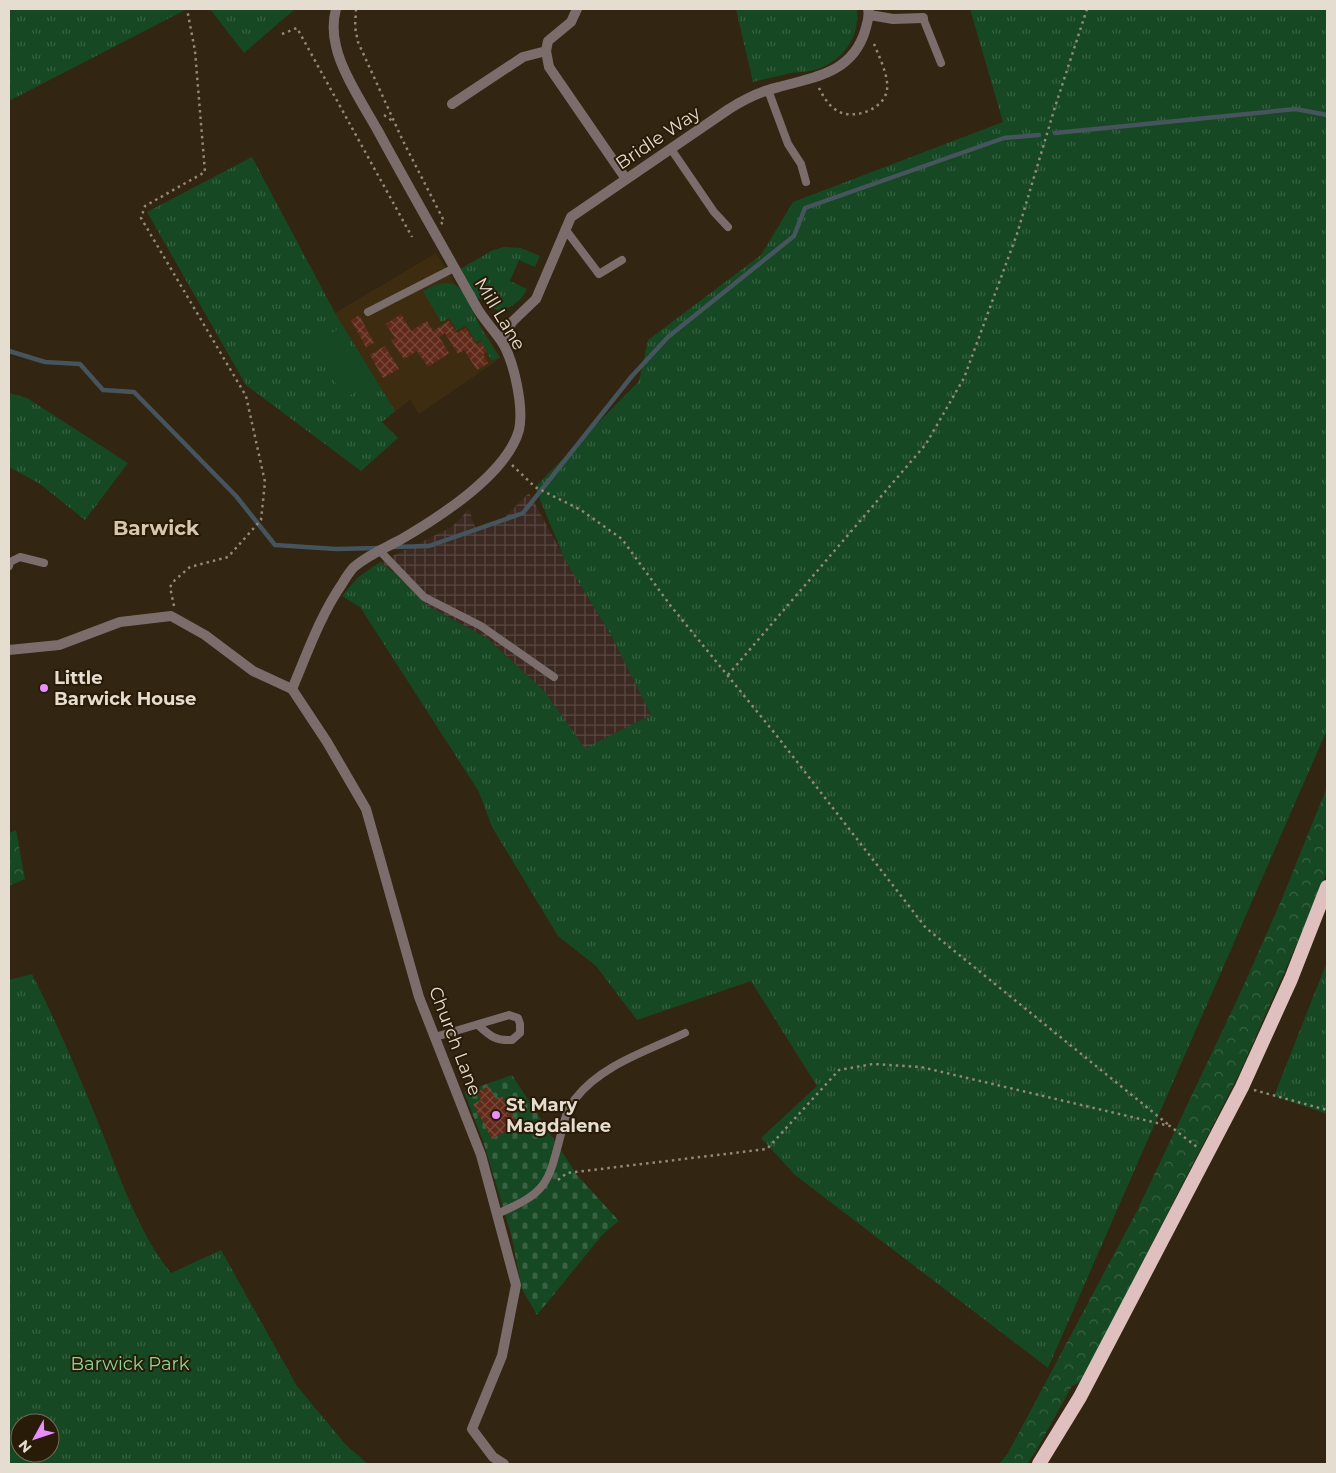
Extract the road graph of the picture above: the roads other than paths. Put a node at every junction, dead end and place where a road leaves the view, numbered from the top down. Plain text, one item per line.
1 (336, 9) edge
2 (577, 9) edge
3 (869, 12) edge
4 (923, 18) joint
5 (546, 51) junction
6 (940, 63) dead end
7 (768, 90) junction
8 (452, 104) dead end
9 (671, 149) junction
10 (626, 180) junction
11 (806, 182) dead end
12 (728, 227) dead end
13 (566, 229) junction
14 (622, 260) dead end
15 (454, 268) junction
16 (368, 312) dead end
17 (502, 342) junction
18 (379, 550) junction
19 (44, 563) dead end
20 (9, 566) edge
21 (9, 650) edge
22 (554, 677) dead end
23 (292, 689) junction
24 (1327, 887) edge
25 (478, 1025) junction
26 (685, 1033) dead end
27 (435, 1037) junction
28 (497, 1214) junction
29 (504, 1464) edge
30 (1040, 1464) edge

1 - 15 street, Mill Lane
2 - 5 street
3 - 4 street
3 - 7 street, Bridle Way
4 - 6 lane
5 - 8 street
5 - 10 street
7 - 9 street, Bridle Way
7 - 11 lane
9 - 10 street, Bridle Way
9 - 12 lane
10 - 13 street, Bridle Way
13 - 14 lane
13 - 17 street, Bridle Way
15 - 16 lane
15 - 17 street, Mill Lane
17 - 18 street, Mill Lane
18 - 22 lane
18 - 23 street, Mill Lane
19 - 20 lane
21 - 23 street
23 - 27 street, Church Lane
24 - 30 highway
25 - 25 lane
25 - 27 lane
26 - 28 lane
27 - 28 street, Church Lane
28 - 29 street, Church Lane

